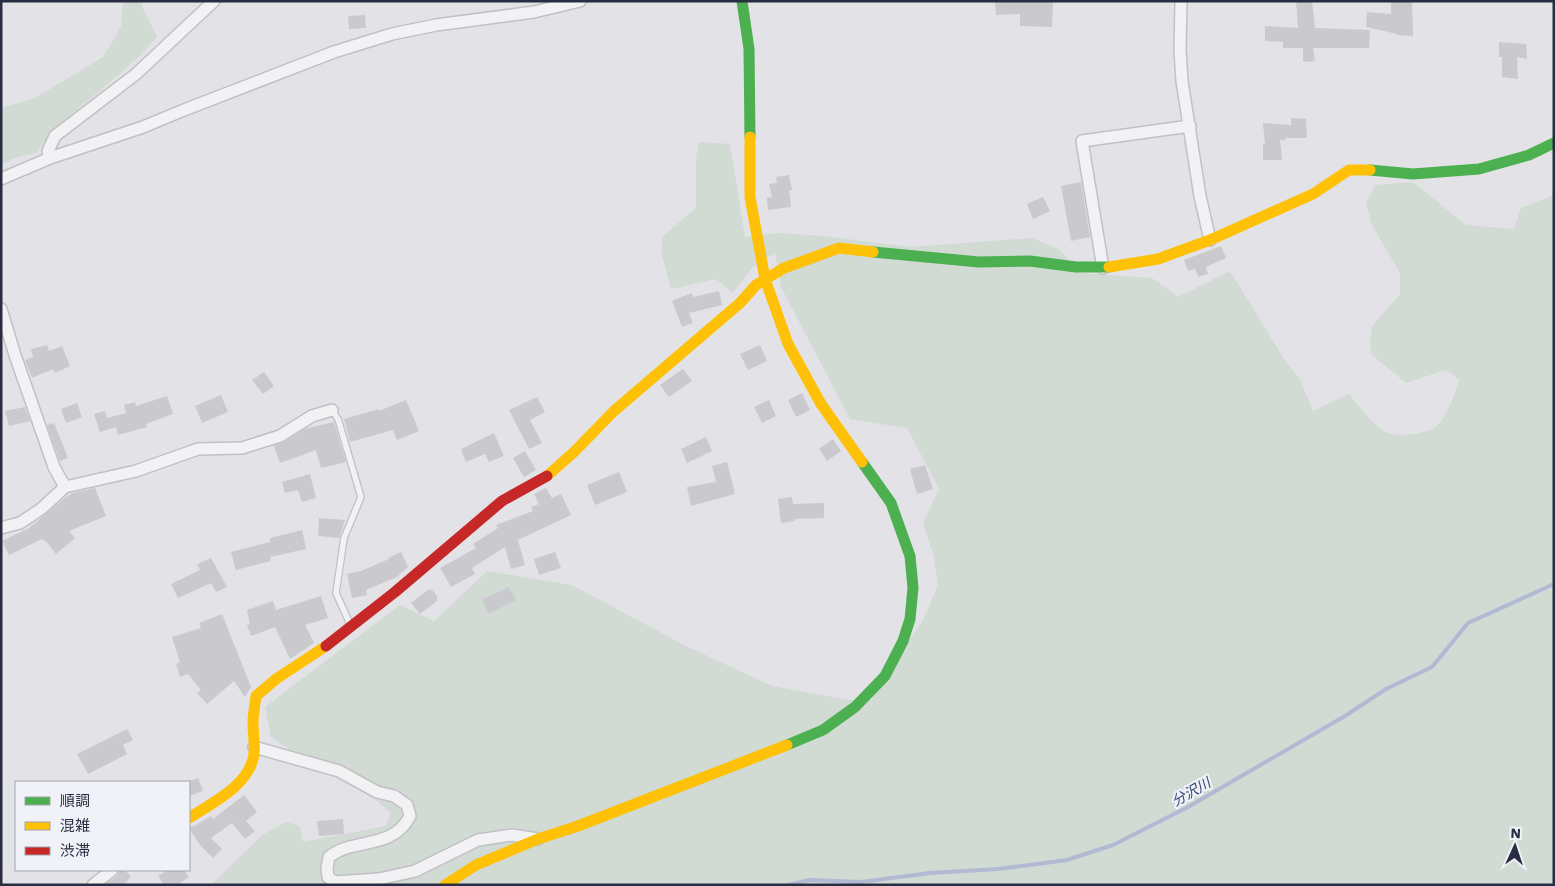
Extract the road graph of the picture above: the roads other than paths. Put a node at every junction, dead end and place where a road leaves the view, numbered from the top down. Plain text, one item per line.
1 (214, 1) edge
2 (580, 1) edge
3 (742, 1) edge
4 (1181, 1) edge
5 (1190, 126) junction
6 (1554, 143) edge
7 (50, 158) junction
8 (1, 179) edge
9 (1210, 240) junction
10 (1104, 268) junction
11 (766, 279) junction
12 (1, 309) edge
13 (332, 410) joint
14 (66, 486) junction
15 (1, 528) edge
16 (352, 626) junction
17 (254, 747) junction
18 (190, 817) edge
19 (538, 839) junction
20 (111, 871) edge
21 (93, 885) edge
22 (444, 885) edge

1 - 7 street
2 - 7 street
3 - 11 street
4 - 5 street
5 - 9 street
5 - 10 street
6 - 9 street
7 - 8 street
9 - 10 street
10 - 11 street
11 - 16 street
11 - 19 street
12 - 14 street
13 - 14 street
13 - 16 lane
14 - 15 street
16 - 17 street
17 - 18 street
17 - 19 street
19 - 22 street
20 - 21 street

